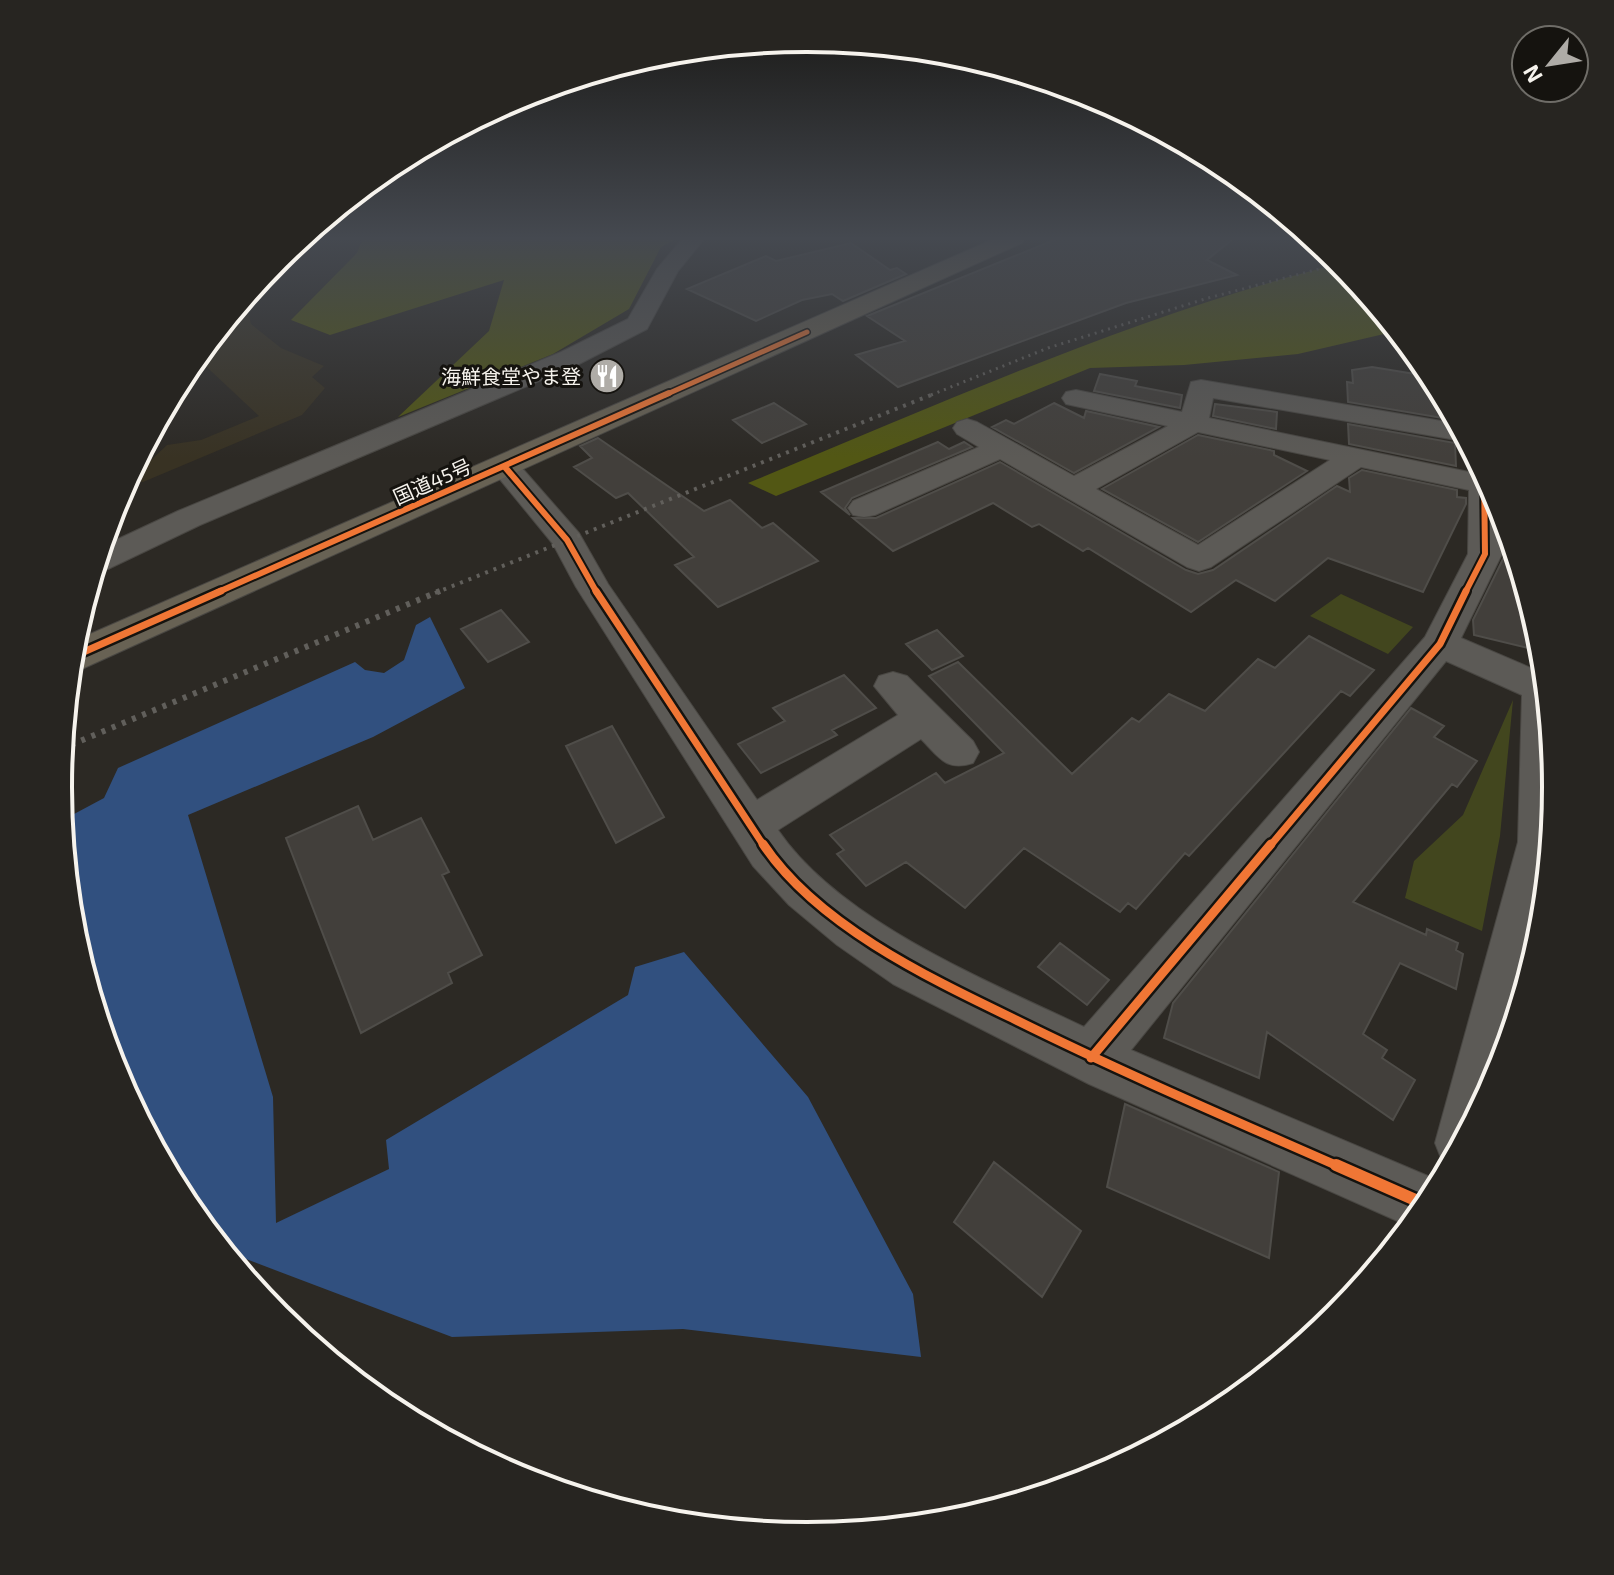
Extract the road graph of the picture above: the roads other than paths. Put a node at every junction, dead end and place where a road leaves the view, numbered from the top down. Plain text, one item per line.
1 (645, 312) edge
2 (850, 312) edge
3 (1076, 398) dead end
4 (1194, 423) junction
5 (967, 428) dead end
6 (1450, 432) edge
7 (1001, 448) junction
8 (1356, 457) junction
9 (504, 466) junction
10 (1473, 476) edge
11 (1073, 489) junction
12 (864, 508) dead end
13 (1496, 531) edge
14 (110, 556) edge
15 (1502, 558) edge
16 (1440, 644) junction
17 (85, 651) edge
18 (1535, 685) edge
19 (893, 686) dead end
20 (922, 719) junction
21 (959, 752) dead end
22 (751, 825) junction
23 (1535, 889) edge
24 (1512, 993) edge
25 (1091, 1058) junction
26 (1416, 1200) edge

1 - 14 street
2 - 9 highway, 国道45号
3 - 4 street
4 - 6 street
4 - 8 street
4 - 11 street
5 - 7 street
7 - 11 street
7 - 12 street
8 - 10 street
8 - 11 street
9 - 17 highway, 国道45号
9 - 22 street
13 - 15 street
15 - 16 street
16 - 18 street
16 - 25 street
19 - 20 street
20 - 21 street
20 - 22 street
22 - 25 street
23 - 24 street
25 - 26 street

